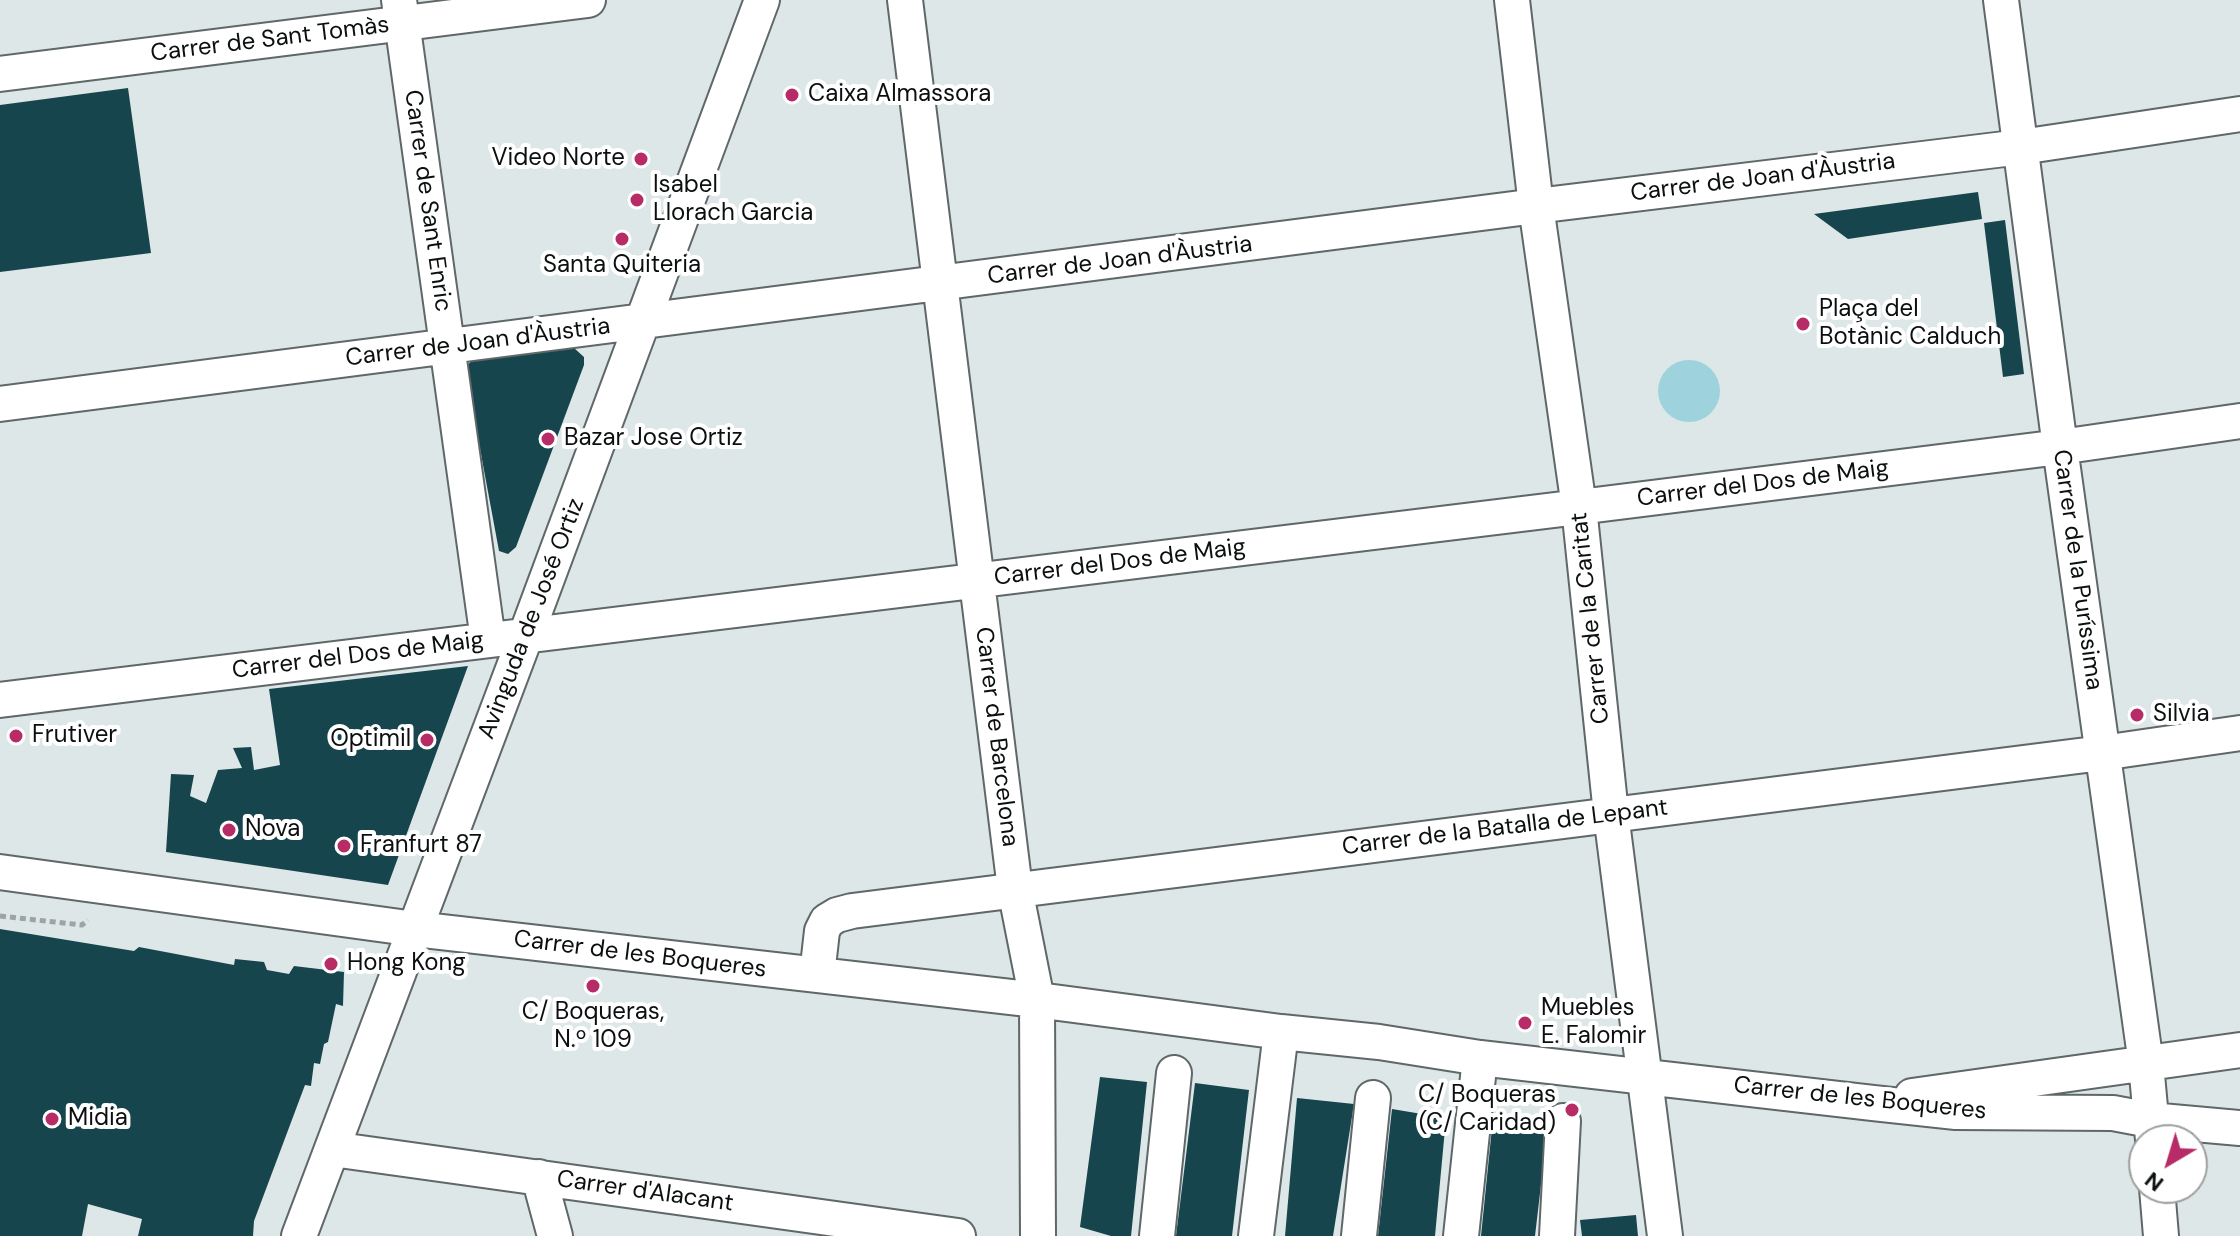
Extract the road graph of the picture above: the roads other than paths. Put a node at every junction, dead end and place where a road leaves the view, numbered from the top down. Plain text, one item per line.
1 (588, 0) edge
2 (762, 0) edge
3 (905, 0) edge
4 (1512, 0) edge
5 (2001, 0) edge
6 (400, 12) edge
7 (0, 74) edge
8 (2240, 114) edge
9 (2021, 147) junction
10 (1536, 206) junction
11 (940, 285) junction
12 (643, 322) junction
13 (447, 347) junction
14 (0, 404) edge
15 (2240, 421) edge
16 (2060, 447) junction
17 (1579, 507) junction
18 (976, 580) junction
19 (526, 635) junction
20 (488, 640) junction
21 (0, 700) edge
22 (2240, 733) edge
23 (2102, 753) junction
24 (1611, 814) junction
25 (0, 872) edge
26 (1015, 889) junction
27 (415, 929) junction
28 (817, 975) junction
29 (1037, 1000) junction
30 (1281, 1032) junction
31 (2240, 1050) edge
32 (1480, 1058) junction
33 (2146, 1064) junction
34 (1174, 1073) dead end
35 (1643, 1075) junction
36 (1373, 1098) dead end
37 (1873, 1103) junction
38 (1563, 1121) dead end
39 (2138, 1124) edge
40 (2151, 1124) edge
41 (2240, 1128) edge
42 (2208, 1129) edge
43 (332, 1149) junction
44 (539, 1177) junction
45 (2158, 1204) edge
46 (299, 1236) edge
47 (555, 1236) edge
48 (958, 1236) edge
49 (1038, 1236) edge
50 (1157, 1236) edge
51 (1256, 1236) edge
52 (1359, 1236) edge
53 (1461, 1236) edge
54 (1557, 1236) edge
55 (1665, 1236) edge
56 (2161, 1236) edge

1 - 6 street, Carrer de Sant Tomàs
2 - 12 street, Avinguda de José Ortiz
3 - 11 street, Carrer de Barcelona
4 - 10 street, Carrer de la Caritat
5 - 9 street, Carrer de la Puríssima
6 - 7 street, Carrer de Sant Tomàs
6 - 13 street, Carrer de Sant Enric
8 - 9 street, Carrer de Joan d'Àustria
9 - 10 street, Carrer de Joan d'Àustria
9 - 16 street, Carrer de la Puríssima
10 - 11 street, Carrer de Joan d'Àustria
10 - 17 street, Carrer de la Caritat
11 - 12 street, Carrer de Joan d'Àustria
11 - 18 street, Carrer de Barcelona
12 - 13 street, Carrer de Joan d'Àustria
12 - 19 street, Avinguda de José Ortiz
13 - 14 street, Carrer de Joan d'Àustria
13 - 20 street, Carrer de Sant Enric
15 - 16 street, Carrer del Dos de Maig
16 - 17 street, Carrer del Dos de Maig
16 - 23 street, Carrer de la Puríssima
17 - 18 street, Carrer del Dos de Maig
17 - 24 street, Carrer de la Caritat
18 - 19 street, Carrer del Dos de Maig
18 - 26 street, Carrer de Barcelona
19 - 20 street, Carrer del Dos de Maig
19 - 27 street, Avinguda de José Ortiz
20 - 21 street, Carrer del Dos de Maig
22 - 23 street, Carrer de la Batalla de Lepant
23 - 24 street, Carrer de la Batalla de Lepant
23 - 33 street, Carrer de la Puríssima
24 - 26 street, Carrer de la Batalla de Lepant
24 - 35 street, Carrer de la Caritat
25 - 27 street, Carrer de les Boqueres
26 - 28 street, Carrer de la Batalla de Lepant
26 - 29 street, Carrer de Barcelona
27 - 28 street, Carrer de les Boqueres
27 - 43 street, Avinguda de José Ortiz
28 - 29 street, Carrer de les Boqueres
29 - 30 street, Carrer de les Boqueres
29 - 49 street, Carrer de Barcelona
30 - 32 street, Carrer de les Boqueres
30 - 51 street
31 - 33 street
32 - 35 street, Carrer de les Boqueres
32 - 53 street
33 - 37 street
33 - 40 street, Carrer de la Puríssima
34 - 50 street
35 - 37 street, Carrer de les Boqueres
35 - 55 street, Carrer de la Caritat
36 - 52 street
37 - 39 street, Carrer de les Boqueres
38 - 54 street
41 - 42 street, Carrer de les Boqueres
43 - 44 street, Carrer d'Alacant
43 - 46 street, Avinguda de José Ortiz
44 - 47 street
44 - 48 street, Carrer d'Alacant
45 - 56 street

